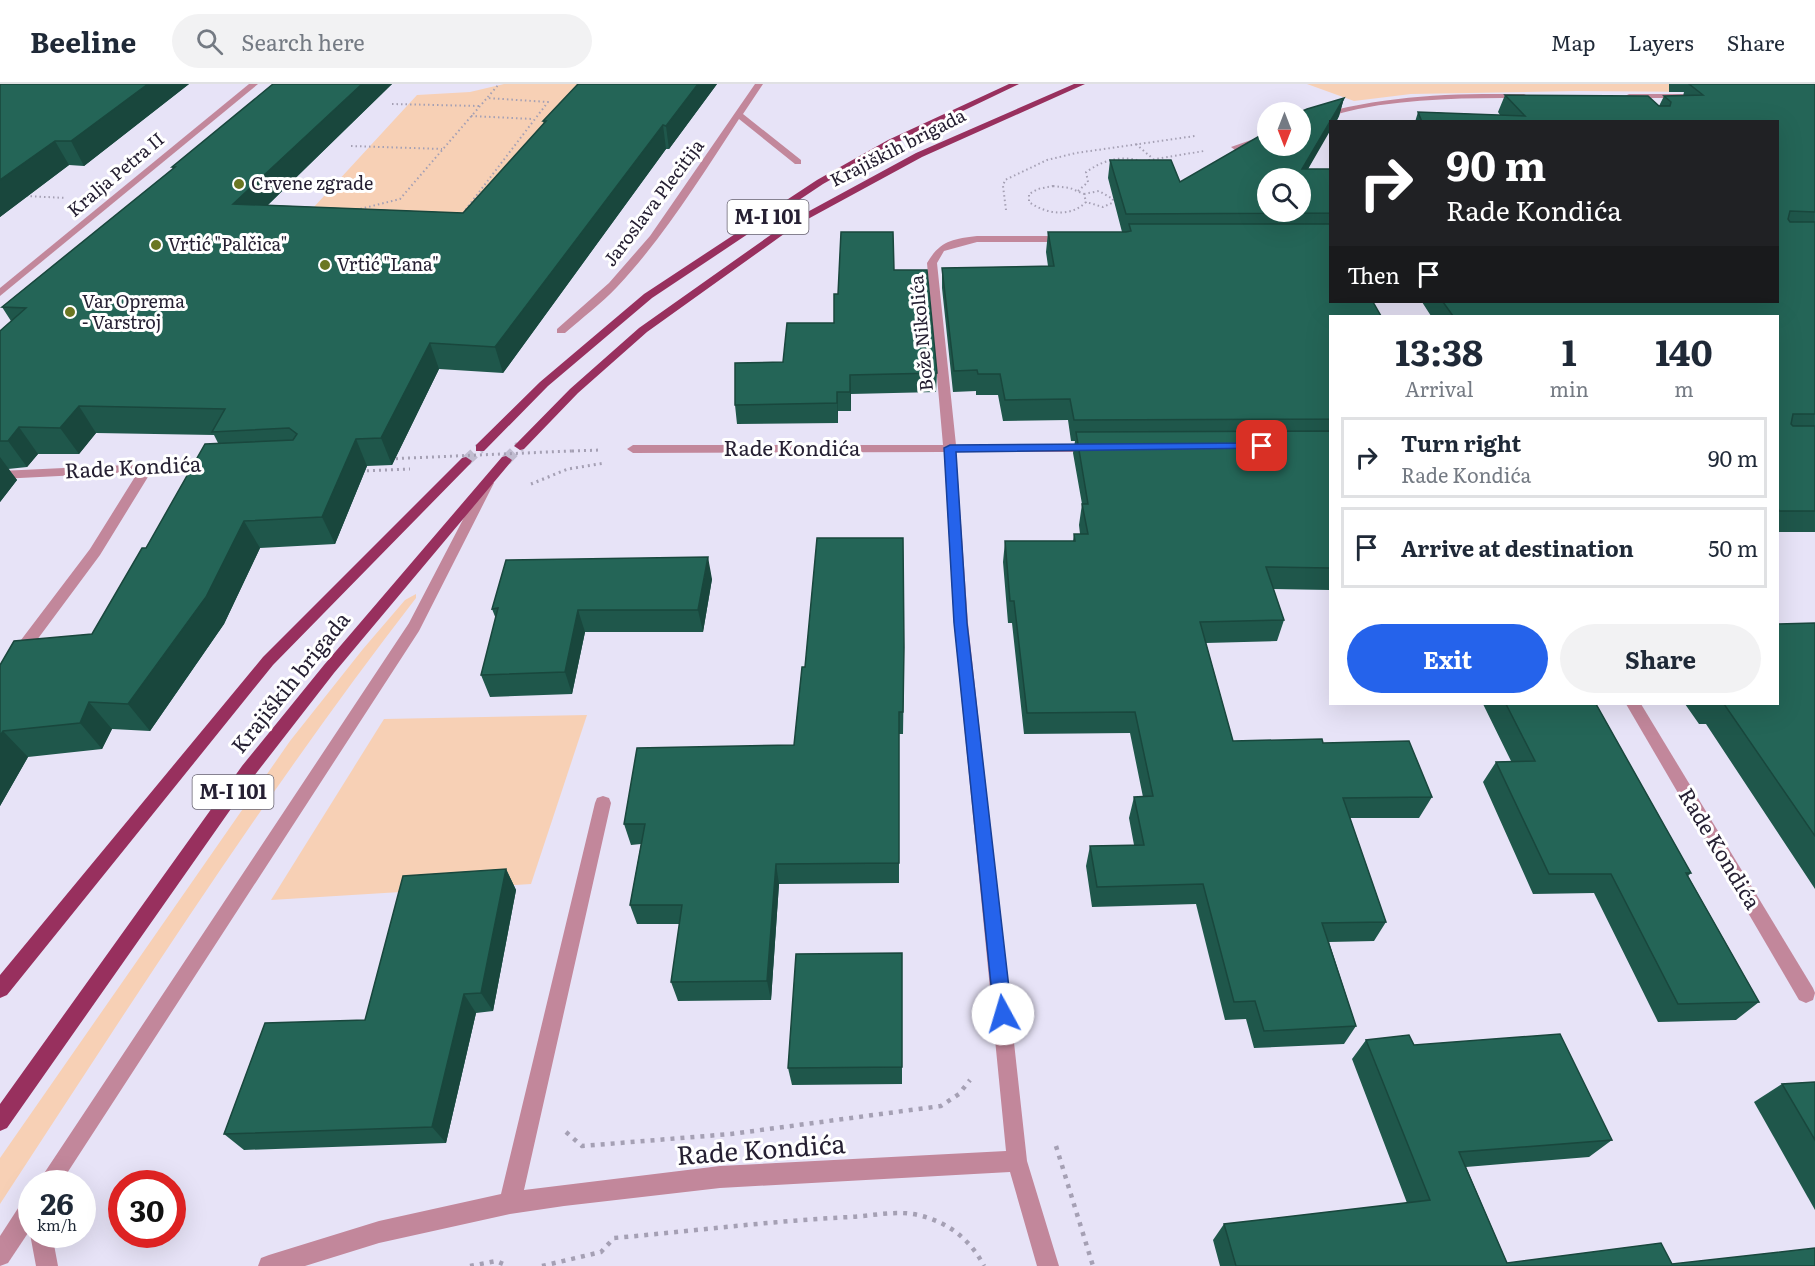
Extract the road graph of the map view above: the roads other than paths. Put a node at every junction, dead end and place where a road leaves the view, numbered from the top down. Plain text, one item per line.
1 (254, 84) edge
2 (759, 84) edge
3 (1015, 84) edge
4 (1081, 84) edge
5 (1533, 96) edge
6 (1616, 96) edge
7 (1628, 96) junction
8 (1696, 96) edge
9 (1643, 109) edge
10 (740, 115) junction
11 (1311, 120) edge
12 (1257, 140) edge
13 (1235, 147) edge
14 (798, 162) dead end
15 (1081, 239) edge
16 (0, 293) edge
17 (561, 331) dead end
18 (520, 446) tunnel mouth
19 (1106, 447) edge
20 (480, 448) tunnel mouth
21 (950, 448) junction
22 (633, 449) dead end
23 (506, 460) tunnel mouth
24 (466, 461) tunnel mouth
25 (231, 464) edge
26 (148, 467) junction
27 (0, 474) edge
28 (489, 482) junction
29 (26, 644) edge
30 (1634, 705) edge
31 (603, 803) dead end
32 (0, 989) edge
33 (1806, 994) dead end
34 (0, 1121) edge
35 (1017, 1161) junction
36 (56, 1170) edge
37 (510, 1203) junction
38 (18, 1228) edge
39 (43, 1248) edge
40 (0, 1255) edge
41 (47, 1266) edge
42 (269, 1266) edge
43 (1048, 1266) edge

1 - 16 street, Kralja Petra II
2 - 10 street, Jaroslava Plecitija
3 - 20 main road, Krajiških brigada / M-I 101
4 - 18 main road, Krajiških brigada / M-I 101
5 - 11 street
6 - 7 street
7 - 8 street
7 - 9 street
10 - 14 street
10 - 17 street, Jaroslava Plecitija
12 - 13 street
15 - 21 street, Bože Nikolića
19 - 21 street, Rade Kondića
21 - 22 street, Rade Kondića
21 - 35 street
23 - 28 main road, Krajiških brigada / M-I 101
24 - 32 main road, Krajiških brigada / M-I 101
25 - 26 street, Rade Kondića
26 - 27 street, Rade Kondića
26 - 29 street
28 - 34 main road, Krajiških brigada / M-I 101
28 - 36 street
30 - 33 street, Rade Kondića
31 - 37 street
35 - 37 street, Rade Kondića
35 - 43 street
37 - 42 street, Rade Kondića
38 - 40 street
39 - 41 street

